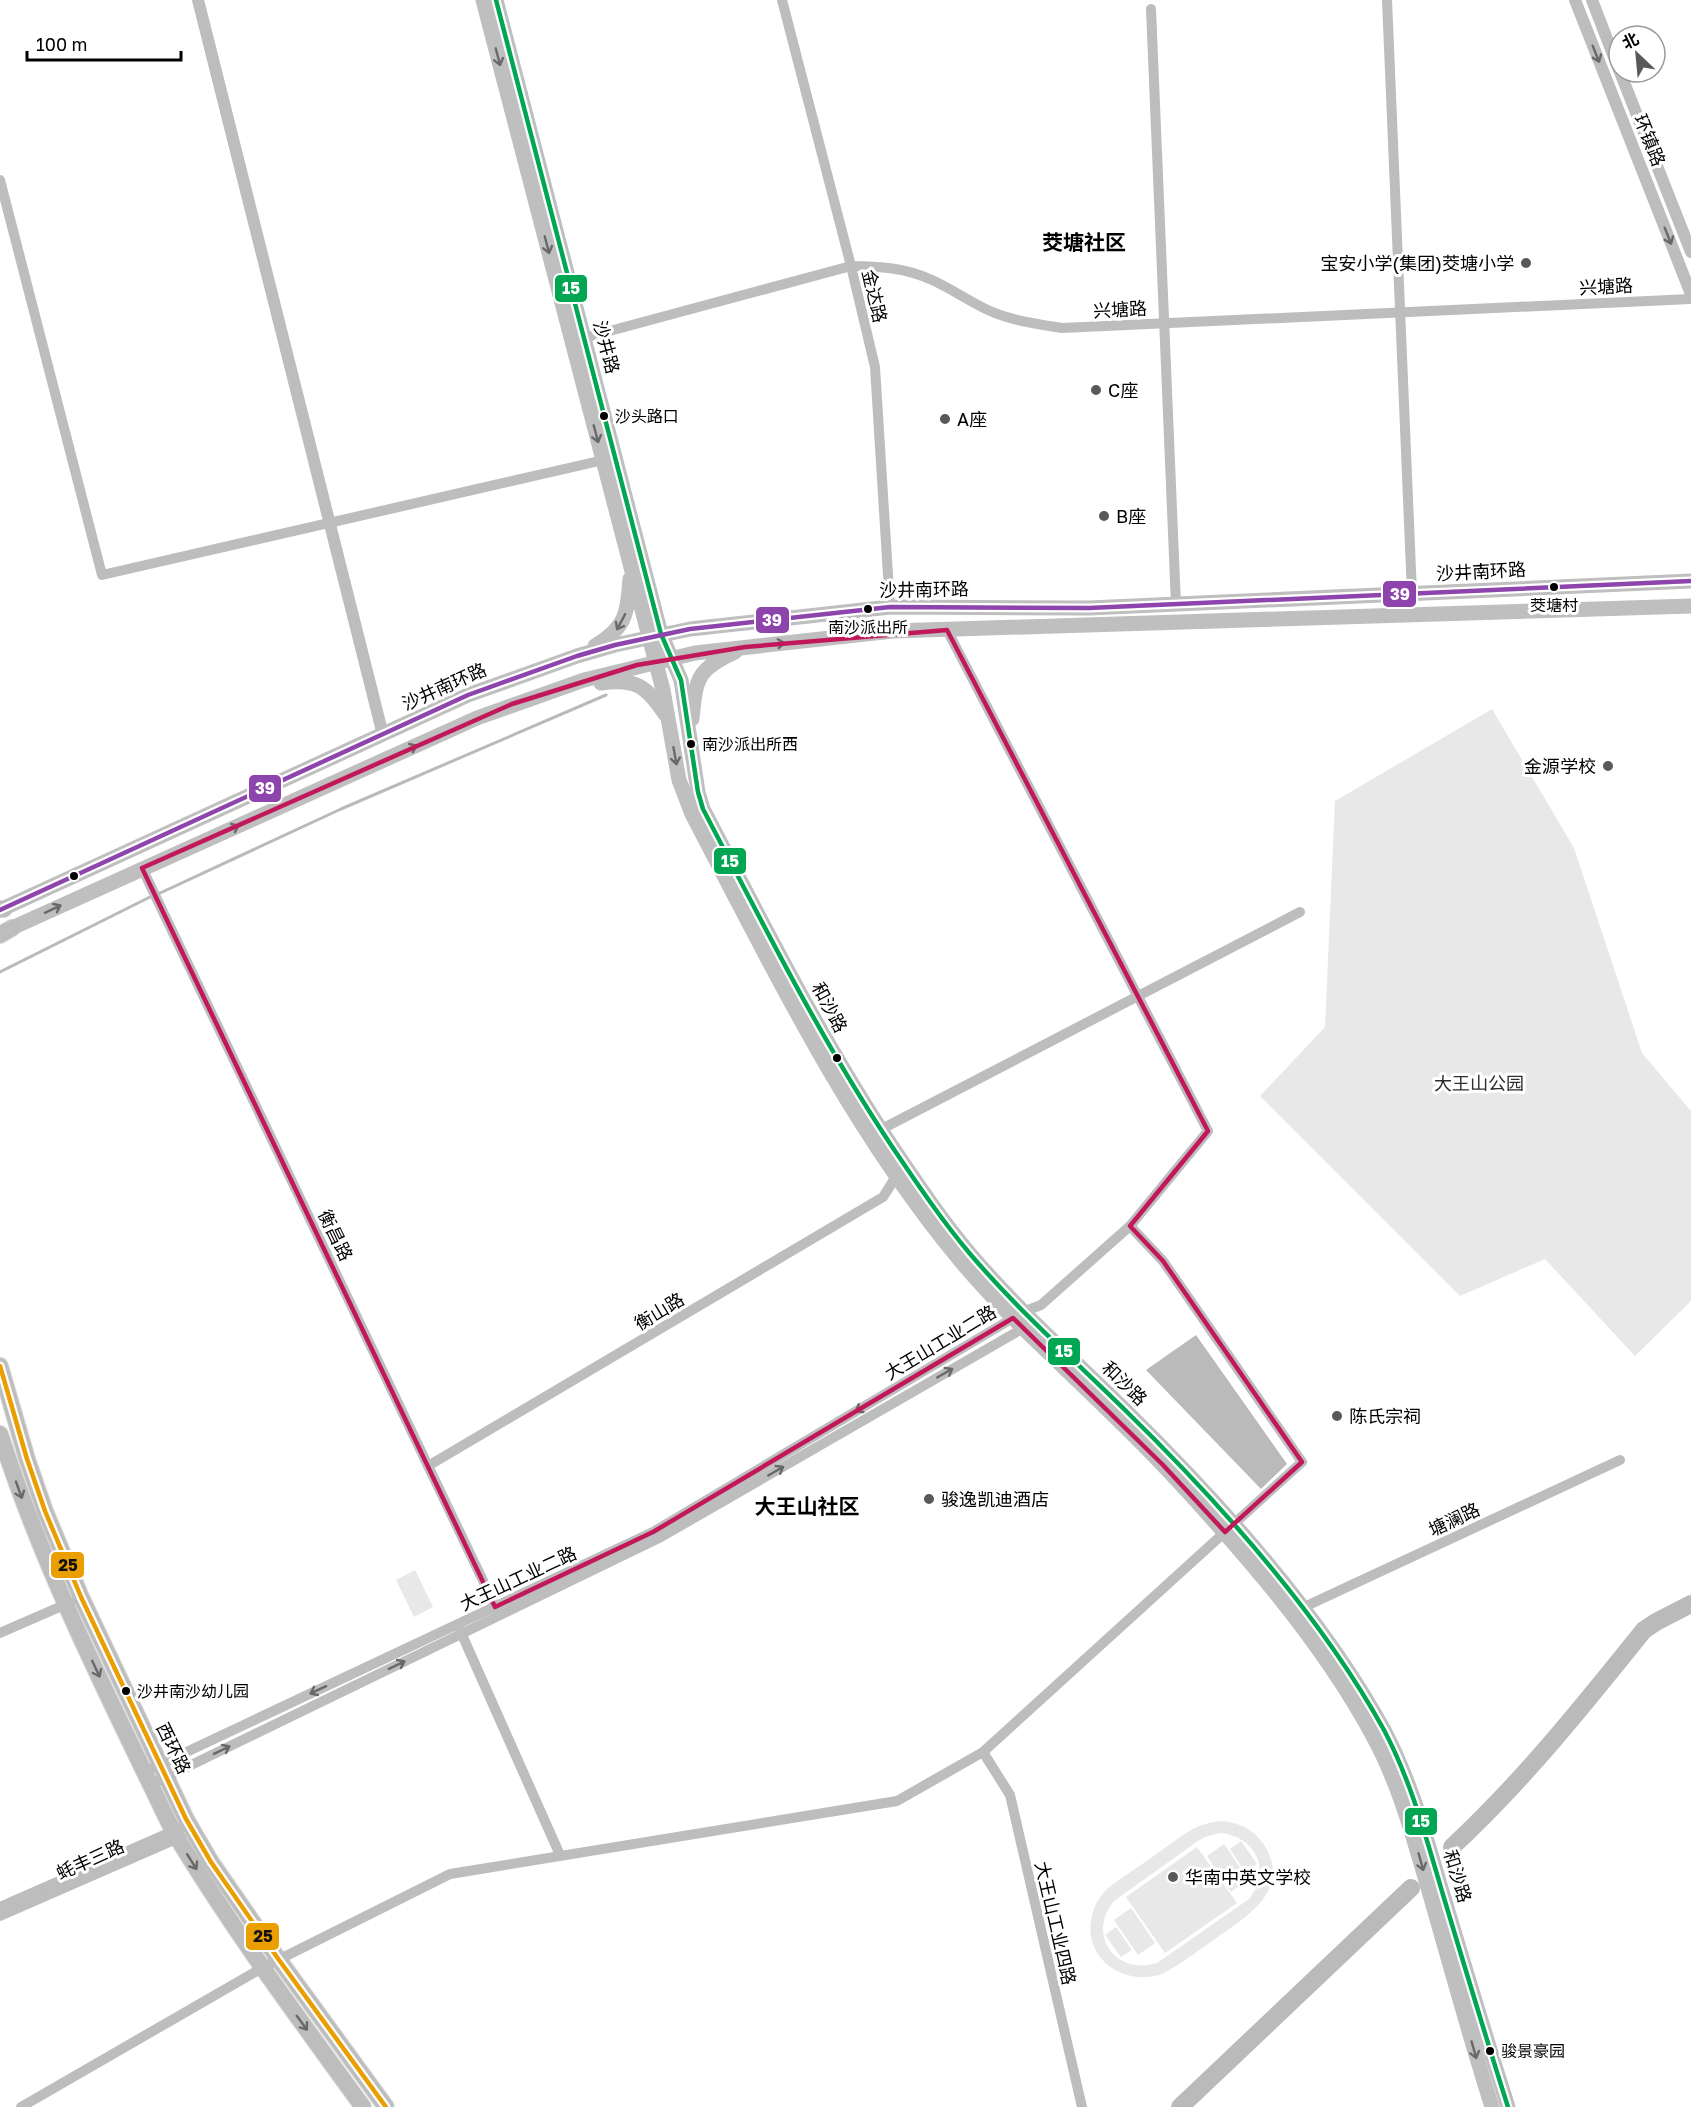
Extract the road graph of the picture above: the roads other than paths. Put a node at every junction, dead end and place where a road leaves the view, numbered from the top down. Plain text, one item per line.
1 (198, 0) edge
2 (483, 0) edge
3 (496, 0) edge
4 (782, 0) edge
5 (1387, 0) edge
6 (1575, 0) edge
7 (1592, 0) edge
8 (1151, 9) dead end
9 (1607, 39) edge
10 (1624, 84) edge
11 (0, 180) edge
12 (1691, 252) edge
13 (851, 266) junction
14 (1691, 294) edge
15 (1691, 299) edge
16 (1400, 312) junction
17 (1164, 323) junction
18 (578, 340) junction
19 (609, 458) junction
20 (329, 523) junction
21 (631, 567) junction
22 (1691, 581) edge
23 (1412, 594) junction
24 (1176, 605) junction
25 (1691, 606) edge
26 (890, 607) junction
27 (948, 630) junction
28 (655, 636) junction
29 (745, 647) junction
30 (577, 656) junction
31 (671, 658) junction
32 (655, 661) junction
33 (551, 691) junction
34 (668, 718) junction
35 (383, 735) junction
36 (690, 743) junction
37 (142, 868) junction
38 (1, 909) edge
39 (1299, 912) dead end
40 (4, 932) edge
41 (1138, 996) junction
42 (875, 1133) junction
43 (897, 1175) junction
44 (1130, 1226) junction
45 (1023, 1320) junction
46 (0, 1366) edge
47 (0, 1434) edge
48 (1620, 1460) dead end
49 (428, 1466) junction
50 (1229, 1528) junction
51 (74, 1600) junction
52 (1302, 1608) junction
53 (497, 1611) junction
54 (459, 1629) junction
55 (0, 1633) edge
56 (983, 1752) junction
57 (163, 1771) junction
58 (147, 1779) junction
59 (191, 1828) junction
60 (175, 1835) junction
61 (560, 1855) junction
62 (0, 1907) edge
63 (0, 1916) edge
64 (279, 1960) junction
65 (262, 1968) junction
66 (21, 2107) edge
67 (363, 2107) edge
68 (386, 2107) edge
69 (1082, 2107) edge
70 (1492, 2107) edge
71 (1508, 2107) edge

1 - 20 street
2 -> 18 main road, 沙井路
3 - 18 main road, 沙井路
4 - 13 street, 金达路
5 - 16 street
6 -> 14 street, 环镇路
7 - 9 street, 环镇路
8 - 17 street
10 - 12 street, 环镇路
11 - 20 street
13 - 17 street, 兴塘路
13 - 18 street, 兴塘路
13 - 26 street, 金达路
15 - 16 street, 兴塘路
16 - 17 street, 兴塘路
16 - 23 street
17 - 24 street
18 - 19 main road, 沙井路
19 - 20 street
19 - 21 main road, 沙井路
19 - 28 main road, 沙井路
20 - 35 street
21 - 28 main road, 沙井路
21 -> 30 main road
22 - 23 main road, 沙井南环路
23 - 24 main road, 沙井南环路
24 - 26 main road, 沙井南环路
25 - 27 main road
26 - 28 main road, 沙井南环路
29 -> 27 main road
27 - 41 street
28 - 30 main road, 沙井南环路
28 - 31 main road, 和沙路
28 - 32 main road, 和沙路
29 - 31 main road
29 - 36 main road
30 - 35 main road, 沙井南环路
31 - 32 main road
31 - 36 main road, 和沙路
32 - 33 main road
32 - 34 main road, 和沙路
33 - 34 main road
37 -> 33 main road
34 -> 42 main road, 和沙路
35 - 38 main road, 沙井南环路
36 - 42 main road, 和沙路
40 -> 37 main road
37 - 49 street, 衡昌路
39 - 41 street
41 - 42 street
41 - 44 street
42 - 43 main road, 和沙路
42 - 45 main road, 和沙路
43 - 45 main road, 和沙路
43 - 49 street, 衡山路
44 - 45 street
44 - 50 street
45 - 50 main road, 和沙路
45 - 53 street, 大王山工业二路
46 - 51 main road, 西环路
47 -> 51 main road, 西环路
48 - 52 street, 塘澜路
49 - 53 street, 衡昌路
50 - 52 main road, 和沙路
50 - 56 street
50 -> 70 main road, 和沙路
51 - 55 street
51 - 57 main road, 西环路
51 -> 58 main road, 西环路
52 - 71 main road, 和沙路
53 - 54 street, 大王山工业二路
54 - 57 street, 大王山工业二路
54 - 61 street
56 - 61 street
56 - 69 street, 大王山工业四路
57 - 58 street, 大王山工业二路
57 - 59 main road, 西环路
58 - 60 main road, 西环路
59 - 60 street, 蚝丰三路
59 - 64 main road, 西环路
60 - 62 street, 蚝丰三路
60 - 63 street, 蚝丰三路
60 -> 65 main road, 西环路
61 - 64 street
64 - 65 street
64 - 68 main road, 西环路
65 - 66 street
65 -> 67 main road, 西环路

